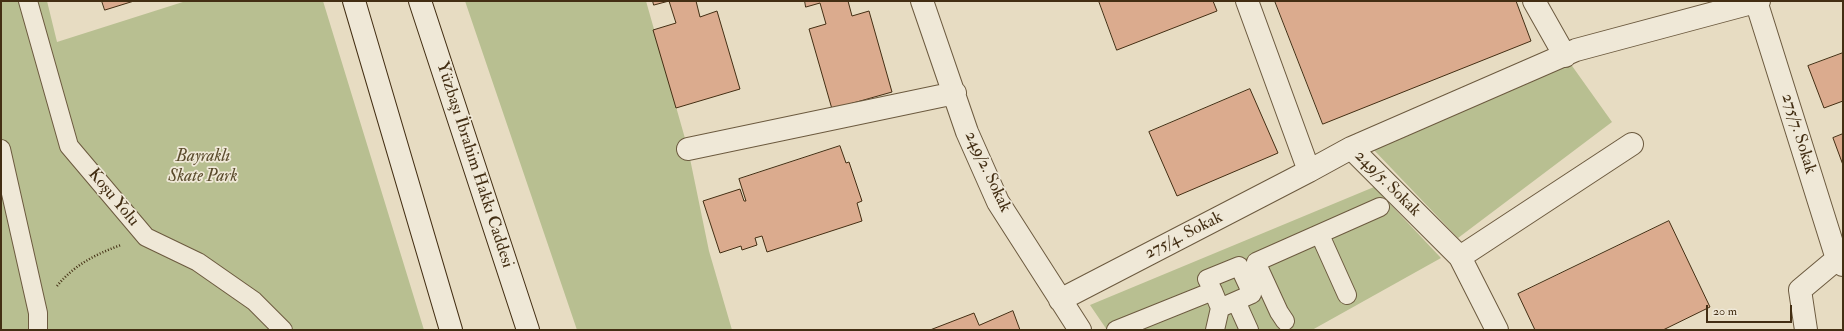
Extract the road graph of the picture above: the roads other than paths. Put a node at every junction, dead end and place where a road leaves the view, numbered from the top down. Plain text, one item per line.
1 (28, 1) edge
2 (354, 1) edge
3 (420, 1) edge
4 (922, 1) edge
5 (1247, 1) edge
6 (1534, 1) edge
7 (1757, 1) edge
8 (1566, 56) junction
9 (955, 93) junction
10 (1632, 144) dead end
11 (1351, 148) junction
12 (1, 149) edge
13 (688, 149) dead end
14 (1308, 171) junction
15 (1380, 207) dead end
16 (1320, 235) junction
17 (1460, 257) junction
18 (1840, 262) edge
19 (1252, 274) junction
20 (1213, 291) junction
21 (1347, 295) dead end
22 (1060, 300) junction
23 (1228, 304) junction
24 (38, 321) edge
25 (1286, 322) dead end
26 (283, 330) edge
27 (451, 330) edge
28 (528, 330) edge
29 (1080, 330) edge
30 (1116, 330) edge
31 (1215, 330) edge
32 (1249, 330) edge
33 (1497, 330) edge
34 (1806, 330) edge

1 - 26 street, Koşu Yolu
2 - 27 street
3 - 28 street, Yüzbaşı İbrahim Hakkı Caddesi
4 - 9 street, 249/2. Sokak
5 - 14 street
6 - 8 street
7 - 8 street
7 - 18 street, 275/7. Sokak
8 - 11 street
9 - 13 street
9 - 22 street, 249/2. Sokak
10 - 17 street
11 - 14 street, 249/5. Sokak
11 - 17 street, 249/5. Sokak
12 - 24 street
14 - 22 street, 275/4. Sokak
15 - 16 street
16 - 19 street
16 - 21 street
17 - 33 street, 249/5. Sokak
18 - 34 street
19 - 20 street
19 - 23 street
19 - 25 street
20 - 23 street
20 - 30 street
22 - 29 street, 249/2. Sokak
23 - 31 street
23 - 32 street

